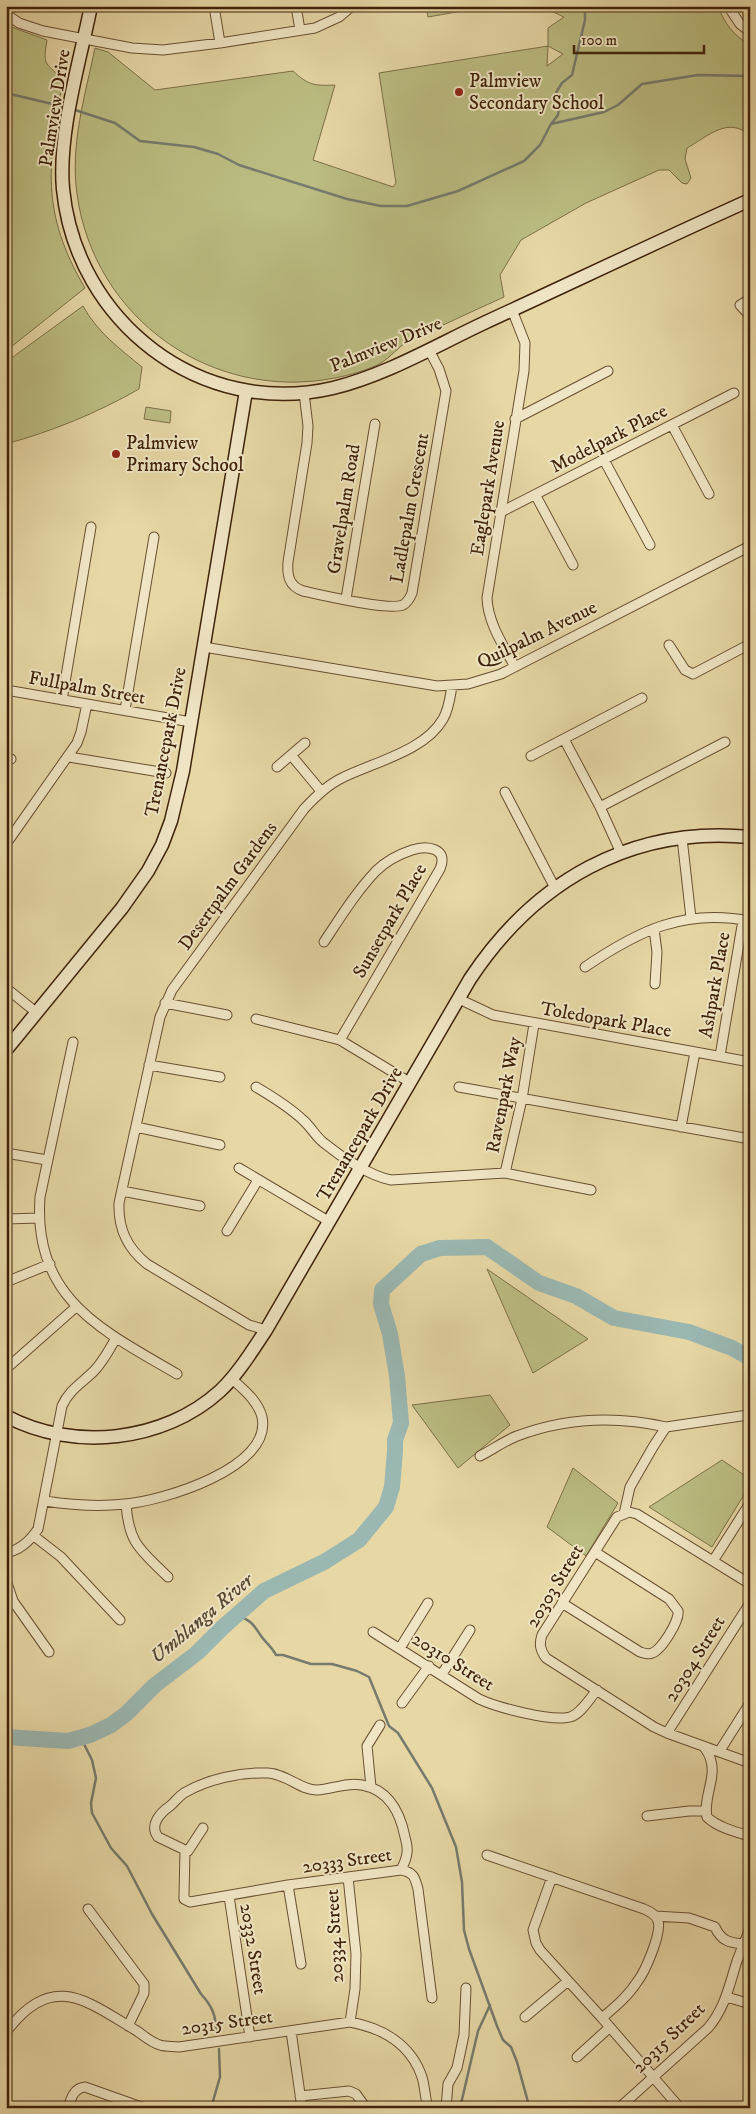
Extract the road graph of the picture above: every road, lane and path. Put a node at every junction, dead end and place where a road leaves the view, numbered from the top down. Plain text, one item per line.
1 (91, 6) edge
2 (214, 6) edge
3 (296, 6) edge
4 (352, 6) edge
5 (728, 6) edge
6 (6, 14) edge
7 (300, 30) junction
8 (750, 32) edge
9 (85, 38) junction
10 (220, 43) junction
11 (750, 200) edge
12 (750, 299) edge
13 (512, 310) junction
14 (750, 316) edge
15 (429, 350) junction
16 (608, 371) dead end
17 (246, 391) junction
18 (304, 393) junction
19 (734, 393) dead end
20 (515, 418) junction
21 (375, 424) dead end
22 (672, 425) junction
23 (604, 460) junction
24 (709, 494) dead end
25 (536, 496) junction
26 (499, 514) junction
27 (91, 527) dead end
28 (154, 538) dead end
29 (650, 545) dead end
30 (750, 546) edge
31 (573, 565) dead end
32 (346, 599) junction
33 (669, 644) dead end
34 (750, 644) edge
35 (204, 647) junction
36 (515, 667) junction
37 (452, 686) junction
38 (6, 690) edge
39 (642, 698) dead end
40 (62, 700) junction
41 (87, 704) junction
42 (125, 710) junction
43 (191, 722) junction
44 (564, 738) junction
45 (725, 742) dead end
46 (305, 744) dead end
47 (291, 755) junction
48 (531, 756) dead end
49 (69, 757) junction
50 (277, 767) dead end
51 (166, 773) dead end
52 (321, 791) junction
53 (505, 792) dead end
54 (600, 807) junction
55 (750, 836) edge
56 (682, 838) junction
57 (6, 844) edge
58 (621, 853) junction
59 (555, 888) junction
60 (691, 918) junction
61 (746, 920) edge
62 (654, 929) junction
63 (324, 942) dead end
64 (585, 967) dead end
65 (655, 984) dead end
66 (6, 988) edge
67 (459, 1000) junction
68 (165, 1003) junction
69 (37, 1013) junction
70 (227, 1015) dead end
71 (256, 1020) dead end
72 (534, 1024) junction
73 (340, 1040) junction
74 (73, 1042) dead end
75 (6, 1050) edge
76 (695, 1052) junction
77 (720, 1056) junction
78 (750, 1062) edge
79 (149, 1065) junction
80 (220, 1077) dead end
81 (411, 1083) junction
82 (256, 1087) dead end
83 (459, 1088) dead end
84 (522, 1099) junction
85 (681, 1127) junction
86 (136, 1128) junction
87 (750, 1139) edge
88 (220, 1145) dead end
89 (6, 1153) edge
90 (47, 1160) junction
91 (238, 1168) dead end
92 (362, 1168) junction
93 (505, 1172) junction
94 (258, 1180) junction
95 (122, 1190) junction
96 (591, 1190) dead end
97 (200, 1206) dead end
98 (40, 1218) junction
99 (6, 1219) edge
100 (330, 1222) junction
101 (228, 1231) dead end
102 (50, 1264) junction
103 (6, 1282) edge
104 (76, 1307) junction
105 (266, 1330) junction
106 (116, 1338) junction
107 (7, 1368) edge
108 (177, 1374) dead end
109 (232, 1379) junction
110 (750, 1405) edge
111 (6, 1416) edge
112 (749, 1417) edge
113 (666, 1427) junction
114 (57, 1434) junction
115 (480, 1456) dead end
116 (45, 1501) junction
117 (750, 1502) edge
118 (126, 1504) junction
119 (624, 1514) junction
120 (34, 1536) junction
121 (595, 1552) junction
122 (6, 1553) edge
123 (713, 1561) junction
124 (168, 1578) dead end
125 (6, 1580) edge
126 (750, 1584) edge
127 (750, 1602) edge
128 (428, 1603) dead end
129 (562, 1603) junction
130 (120, 1620) dead end
131 (470, 1630) dead end
132 (373, 1632) dead end
133 (400, 1648) junction
134 (49, 1652) dead end
135 (429, 1666) junction
136 (442, 1674) junction
137 (597, 1690) junction
138 (402, 1703) dead end
139 (750, 1703) edge
140 (380, 1726) dead end
141 (667, 1734) junction
142 (704, 1747) junction
143 (719, 1752) junction
144 (750, 1764) edge
145 (371, 1787) junction
146 (706, 1811) junction
147 (647, 1816) dead end
148 (204, 1828) dead end
149 (750, 1836) edge
150 (185, 1850) junction
151 (487, 1855) dead end
152 (401, 1870) junction
153 (348, 1877) junction
154 (552, 1877) junction
155 (288, 1885) junction
156 (229, 1896) junction
157 (88, 1909) dead end
158 (655, 1916) junction
159 (750, 1928) edge
160 (744, 1944) junction
161 (301, 1964) dead end
162 (568, 1981) junction
163 (466, 1988) dead end
164 (727, 1997) junction
165 (432, 1998) dead end
166 (750, 2004) edge
167 (525, 2018) dead end
168 (602, 2018) junction
169 (350, 2022) junction
170 (128, 2026) junction
171 (610, 2027) junction
172 (291, 2031) junction
173 (6, 2032) edge
174 (250, 2037) junction
175 (576, 2057) dead end
176 (654, 2076) junction
177 (300, 2096) junction
178 (68, 2108) edge
179 (144, 2108) edge
180 (302, 2108) edge
181 (366, 2108) edge
182 (428, 2108) edge
183 (446, 2108) edge
184 (618, 2108) edge
185 (680, 2108) edge

1 - 9 street, Palmview Drive
2 - 10 street
3 - 7 street
4 - 7 street
5 - 8 street
6 - 9 street
7 - 10 street
9 - 10 street
9 - 17 street, Palmview Drive
11 - 13 street, Palmview Drive
12 - 14 street
13 - 15 street, Palmview Drive
13 - 20 street, Eaglepark Avenue
15 - 18 street, Palmview Drive
15 - 32 street, Ladlepalm Crescent
16 - 20 street
17 - 18 street, Palmview Drive
17 - 35 street, Trenancepark Drive
18 - 32 street, Ladlepalm Crescent
19 - 22 street, Modelpark Place
20 - 26 street, Eaglepark Avenue
21 - 32 street, Gravelpalm Road
22 - 23 street, Modelpark Place
22 - 24 street
23 - 25 street, Modelpark Place
23 - 29 street
25 - 26 street, Modelpark Place
25 - 31 street
26 - 36 street, Eaglepark Avenue
27 - 40 street
28 - 42 street
30 - 36 street, Quilpalm Avenue
33 - 34 street
35 - 37 street, Quilpalm Avenue
35 - 43 street, Trenancepark Drive
36 - 37 street, Quilpalm Avenue
37 - 52 street, Desertpalm Gardens
38 - 40 street, Fullpalm Street
39 - 44 street
40 - 41 street, Fullpalm Street
41 - 42 street, Fullpalm Street
41 - 49 street
42 - 43 street, Fullpalm Street
43 - 69 street, Trenancepark Drive
44 - 48 street
44 - 54 street
45 - 54 street
46 - 47 street
47 - 50 street
47 - 52 street
49 - 51 street
49 - 57 street
52 - 68 street, Desertpalm Gardens
53 - 59 street
54 - 58 street
55 - 56 street, Trenancepark Drive
56 - 58 street, Trenancepark Drive
56 - 60 street
58 - 59 street, Trenancepark Drive
59 - 67 street, Trenancepark Drive
60 - 61 street
60 - 62 street
61 - 77 street, Ashpark Place
62 - 64 street
62 - 65 street
63 - 73 street, Sunsetpark Place
66 - 69 street
67 - 72 street, Toledopark Place
67 - 81 street, Trenancepark Drive
68 - 70 street
68 - 79 street, Desertpalm Gardens
69 - 75 street, Trenancepark Drive
71 - 73 street
72 - 76 street, Toledopark Place
72 - 84 street, Ravenpark Way
73 - 81 street
74 - 90 street
76 - 77 street, Toledopark Place
76 - 85 street
77 - 78 street, Toledopark Place
79 - 80 street
79 - 86 street, Desertpalm Gardens
81 - 92 street, Trenancepark Drive
82 - 92 street
83 - 84 street
84 - 85 street
84 - 93 street, Ravenpark Way
85 - 87 street
86 - 88 street
86 - 95 street, Desertpalm Gardens
89 - 90 street
90 - 98 street
91 - 94 street
92 - 93 street
92 - 100 street, Trenancepark Drive
93 - 96 street
94 - 100 street
94 - 101 street
95 - 97 street
95 - 105 street, Desertpalm Gardens
98 - 99 street
98 - 102 street
100 - 105 street, Trenancepark Drive
102 - 103 street
102 - 104 street
104 - 106 street
104 - 107 street
105 - 109 street, Trenancepark Drive
106 - 108 street
106 - 114 street
109 - 114 street, Trenancepark Drive
109 - 118 street
110 - 112 street
111 - 114 street, Trenancepark Drive
112 - 113 street
113 - 115 street
113 - 119 street
114 - 116 street
116 - 118 street
116 - 120 street
117 - 123 street
118 - 124 street
119 - 121 street, 20303 Street
119 - 123 street
120 - 122 street
120 - 130 street
121 - 129 street, 20303 Street
121 - 129 street
123 - 126 street
125 - 134 street
127 - 141 street, 20304 Street
128 - 133 street
129 - 137 street, 20303 Street
131 - 136 street
132 - 133 street, 20310 Street
133 - 135 street, 20310 Street
135 - 136 street, 20310 Street
135 - 138 street
136 - 137 street, 20310 Street
137 - 141 street, 20303 Street
139 - 143 street
140 - 145 street
141 - 142 street, 20303 Street
142 - 143 street, 20303 Street
142 - 146 street
143 - 144 street, 20303 Street
145 - 150 street
145 - 152 street
146 - 147 street
146 - 149 street
148 - 150 street
150 - 156 street, 20333 Street
151 - 154 street
152 - 153 street, 20333 Street
152 - 165 street, 20333 Street
153 - 155 street, 20333 Street
153 - 169 street, 20334 Street
154 - 158 street
154 - 162 street
155 - 156 street, 20333 Street
155 - 161 street
156 - 174 street, 20332 Street
157 - 170 street
158 - 160 street
158 - 168 street
159 - 160 street, 20315 Street
160 - 164 street, 20315 Street
162 - 167 street
162 - 168 street
163 - 183 street
164 - 166 street
164 - 176 street, 20315 Street
168 - 171 street
169 - 172 street, 20315 Street
169 - 182 street, 20315 Street
170 - 173 street, 20315 Street
170 - 174 street, 20315 Street
171 - 175 street
171 - 176 street
172 - 174 street, 20315 Street
172 - 177 street
176 - 184 street, 20315 Street
176 - 185 street
177 - 180 street
177 - 181 street
178 - 179 street

